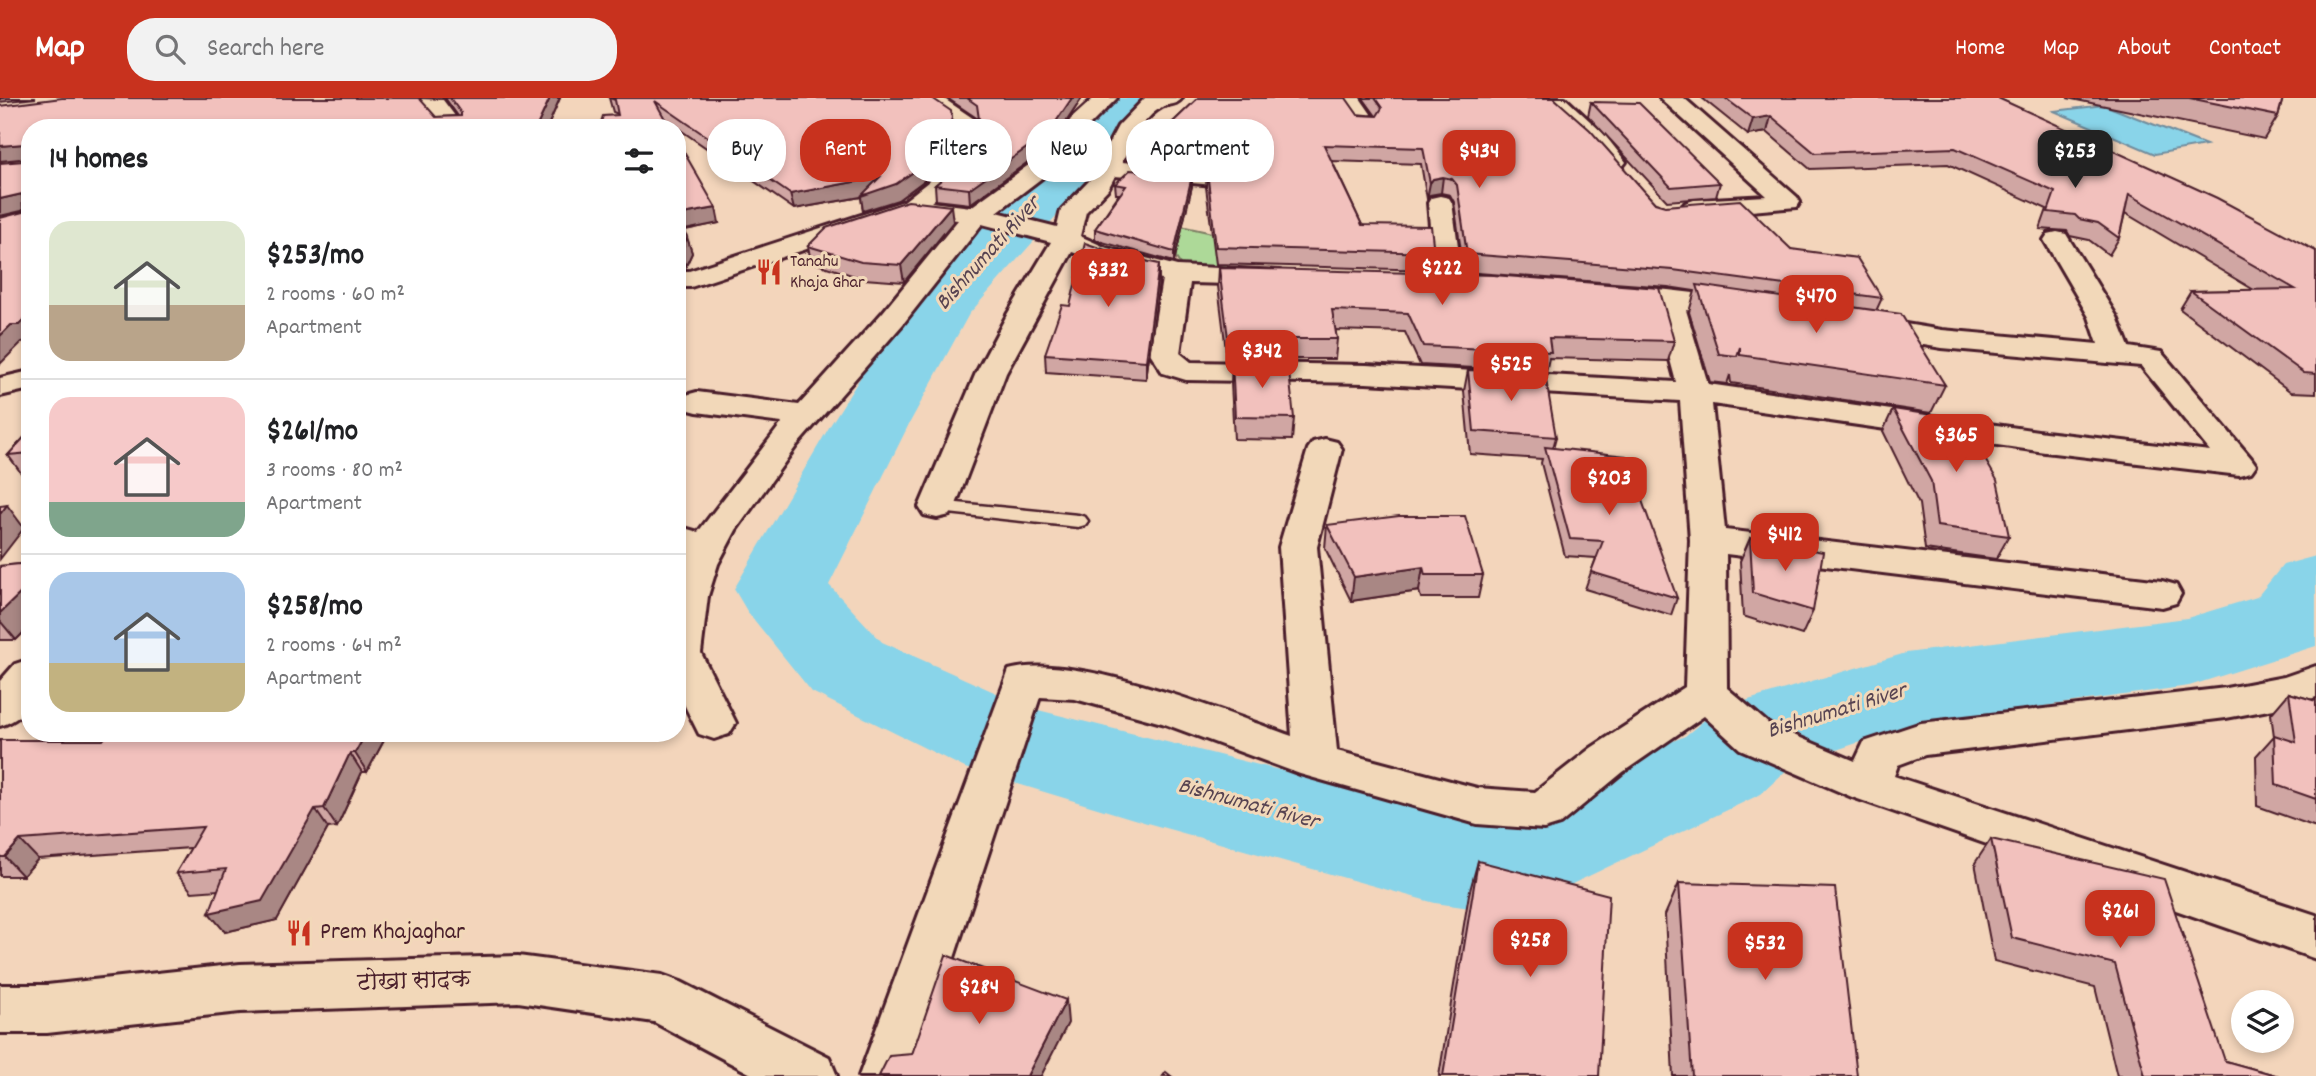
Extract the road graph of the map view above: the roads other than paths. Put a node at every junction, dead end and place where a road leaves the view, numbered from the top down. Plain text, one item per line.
1 (410, 98) edge
2 (928, 98) edge
3 (1106, 98) edge
4 (1171, 98) edge
5 (1349, 98) edge
6 (1553, 98) edge
7 (1671, 98) edge
8 (443, 119) edge
9 (1367, 124) edge
10 (1112, 158) edge
11 (1100, 182) edge
12 (1633, 183) edge
13 (1440, 203) dead end
14 (908, 207) junction
15 (1671, 211) edge
16 (983, 217) junction
17 (1060, 236) junction
18 (2057, 240) dead end
19 (1177, 274) junction
20 (1300, 278) edge
21 (686, 279) edge
22 (1449, 282) edge
23 (1586, 291) edge
24 (1668, 298) junction
25 (1773, 312) edge
26 (1838, 321) edge
27 (2117, 355) junction
28 (21, 382) edge
29 (0, 387) edge
30 (1695, 392) junction
31 (696, 402) dead end
32 (807, 416) junction
33 (1325, 450) dead end
34 (937, 507) joint
35 (1078, 521) dead end
36 (1708, 540) junction
37 (693, 543) edge
38 (2162, 593) dead end
39 (686, 617) edge
40 (686, 664) edge
41 (2316, 681) edge
42 (21, 685) edge
43 (1706, 694) junction
44 (0, 710) edge
45 (714, 723) dead end
46 (1316, 762) junction
47 (1868, 785) junction
48 (2316, 937) edge
49 (0, 1009) edge
50 (808, 1076) edge
51 (887, 1076) edge

1 - 8 street
2 - 14 street
3 - 16 street
4 - 10 street
5 - 9 street
6 - 12 street
7 - 15 street
11 - 17 street
13 - 22 street
14 - 16 street
14 - 21 street
16 - 17 street
16 - 32 street
17 - 19 street
17 - 34 street
18 - 27 street
19 - 20 street
19 - 30 street
23 - 24 street
24 - 25 street
24 - 30 street
26 - 27 street
27 - 30 street
28 - 29 street
30 - 36 street
31 - 32 street
32 - 37 street
33 - 46 street
34 - 35 lane
36 - 38 street
36 - 43 street
37 - 39 street
40 - 45 street
41 - 47 street
42 - 44 street
43 - 46 street
43 - 47 street
46 - 51 street
47 - 48 street
49 - 50 street, टोखा सादक

